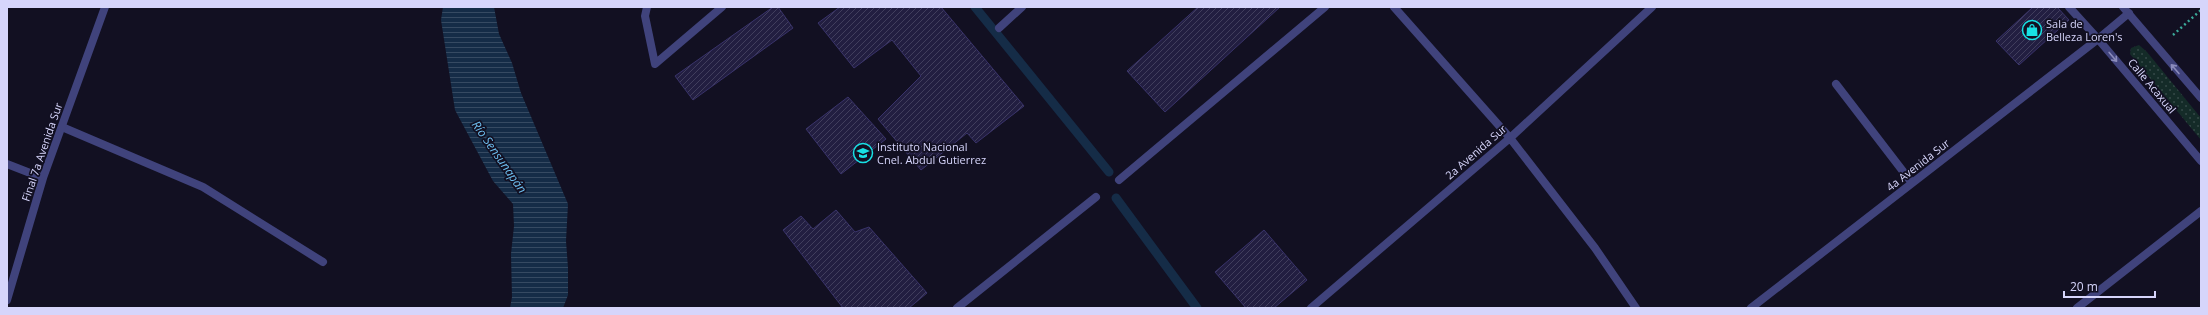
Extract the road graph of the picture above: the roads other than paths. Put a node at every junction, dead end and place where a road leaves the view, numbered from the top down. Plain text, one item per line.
1 (647, 7) edge
2 (722, 7) edge
3 (1022, 7) edge
4 (1325, 7) edge
5 (1394, 7) edge
6 (1652, 7) edge
7 (2069, 7) edge
8 (104, 10) edge
9 (2126, 10) edge
10 (999, 28) dead end
11 (2098, 39) junction
12 (1836, 84) dead end
13 (2201, 98) edge
14 (62, 127) junction
15 (1510, 138) junction
16 (2201, 162) edge
17 (7, 164) edge
18 (43, 178) junction
19 (1119, 180) dead end
20 (1912, 183) junction
21 (1096, 197) dead end
22 (2201, 211) edge
23 (323, 262) dead end
24 (7, 300) edge
25 (957, 308) edge
26 (1311, 308) edge
27 (1636, 308) edge
28 (1751, 308) edge
29 (2076, 308) edge

1 - 2 street
3 - 10 street
4 - 19 street
5 - 15 street
6 - 15 street, 2a Avenida Sur
7 - 11 street, Calle Acaxual
8 - 14 street, Final 7a Avenida Sur
9 - 11 street, 4a Avenida Sur
13 -> 9 street
11 -> 16 street, Calle Acaxual
11 - 20 street, 4a Avenida Sur
12 - 20 street
14 - 18 street, Final 7a Avenida Sur
14 - 23 street
15 - 26 street, 2a Avenida Sur
15 - 27 street
17 - 18 street
18 - 24 street, Final 7a Avenida Sur
20 - 28 street, 4a Avenida Sur
21 - 25 street
22 - 29 street

